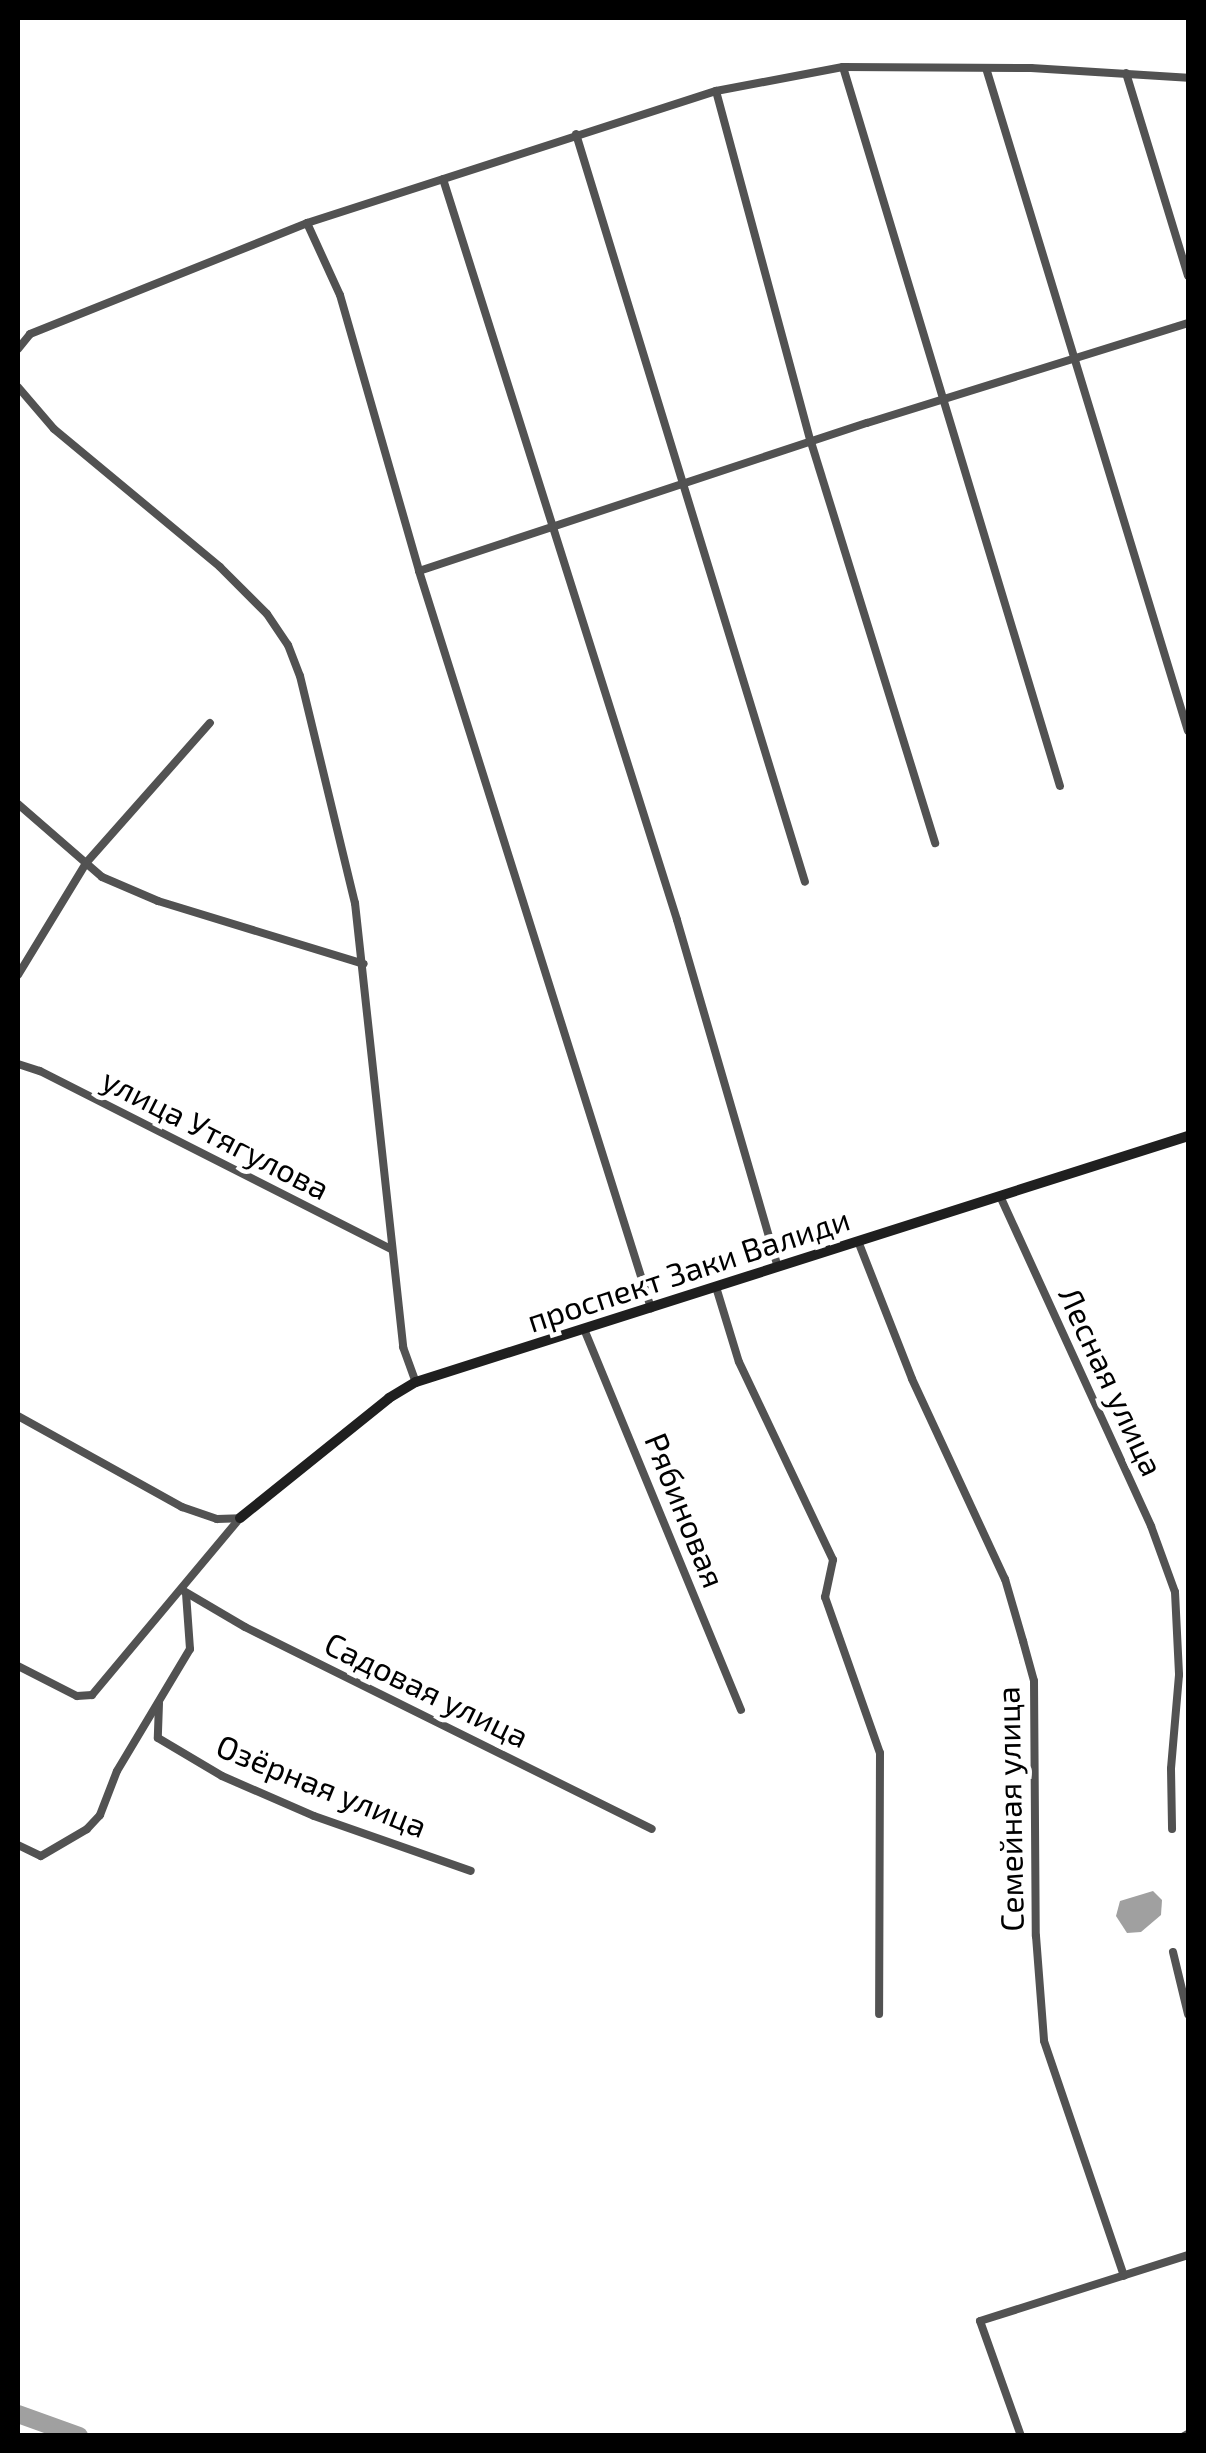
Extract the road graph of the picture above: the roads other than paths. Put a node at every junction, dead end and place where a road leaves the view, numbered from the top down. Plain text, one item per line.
1 (843, 67) junction
2 (986, 68) junction
3 (1126, 72) junction
4 (1188, 78) edge
5 (716, 91) junction
6 (576, 134) junction
7 (442, 178) junction
8 (307, 224) junction
9 (1188, 276) edge
10 (1188, 324) edge
11 (18, 349) edge
12 (1072, 361) junction
13 (18, 387) edge
14 (945, 401) junction
15 (811, 442) junction
16 (683, 485) junction
17 (552, 528) junction
18 (419, 571) junction
19 (210, 723) dead end
20 (1188, 730) edge
21 (1060, 786) dead end
22 (18, 804) edge
23 (935, 842) dead end
24 (86, 863) junction
25 (805, 882) dead end
26 (364, 964) junction
27 (18, 975) edge
28 (18, 1064) edge
29 (1188, 1136) edge
30 (1000, 1196) junction
31 (858, 1242) junction
32 (391, 1249) junction
33 (778, 1267) junction
34 (716, 1287) junction
35 (650, 1308) junction
36 (584, 1329) junction
37 (416, 1382) junction
38 (18, 1416) edge
39 (240, 1518) junction
40 (184, 1591) junction
41 (18, 1666) edge
42 (160, 1703) junction
43 (741, 1710) dead end
44 (652, 1829) dead end
45 (1172, 1829) dead end
46 (18, 1845) edge
47 (471, 1870) dead end
48 (1173, 1952) dead end
49 (880, 2014) dead end
50 (1188, 2014) edge
51 (1188, 2256) edge
52 (1124, 2276) junction
53 (1021, 2436) edge

1 - 2 street
1 - 5 street
1 - 14 street
2 - 3 street
2 - 12 street
3 - 4 street
3 - 9 street
5 - 6 street
5 - 15 street
6 - 7 street
6 - 16 street
7 - 8 street
7 - 17 street
8 - 11 street
8 - 18 street
10 - 12 street
12 - 14 street
12 - 20 street
13 - 26 street
14 - 15 street
14 - 21 street
15 - 16 street
15 - 23 street
16 - 17 street
16 - 25 street
17 - 18 street
17 - 33 street
18 - 35 street
19 - 24 street
22 - 24 street
24 - 26 street
24 - 27 street
26 - 32 street
28 - 32 street, улица Утягулова
29 - 30 street, проспект Заки Валиди
30 - 31 street, проспект Заки Валиди
30 - 45 street, Лесная улица
31 - 33 street, проспект Заки Валиди
31 - 52 street, Семейная улица
32 - 37 street
33 - 34 street, проспект Заки Валиди
34 - 35 street, проспект Заки Валиди
34 - 49 street
35 - 36 street, проспект Заки Валиди
36 - 37 street, проспект Заки Валиди
36 - 43 street, Рябиновая
37 - 39 street, проспект Заки Валиди
38 - 39 street
39 - 40 street
40 - 41 street
40 - 42 street
40 - 44 street, Садовая улица
42 - 46 street
42 - 47 street, Озёрная улица
48 - 50 street
51 - 52 street
52 - 53 street

